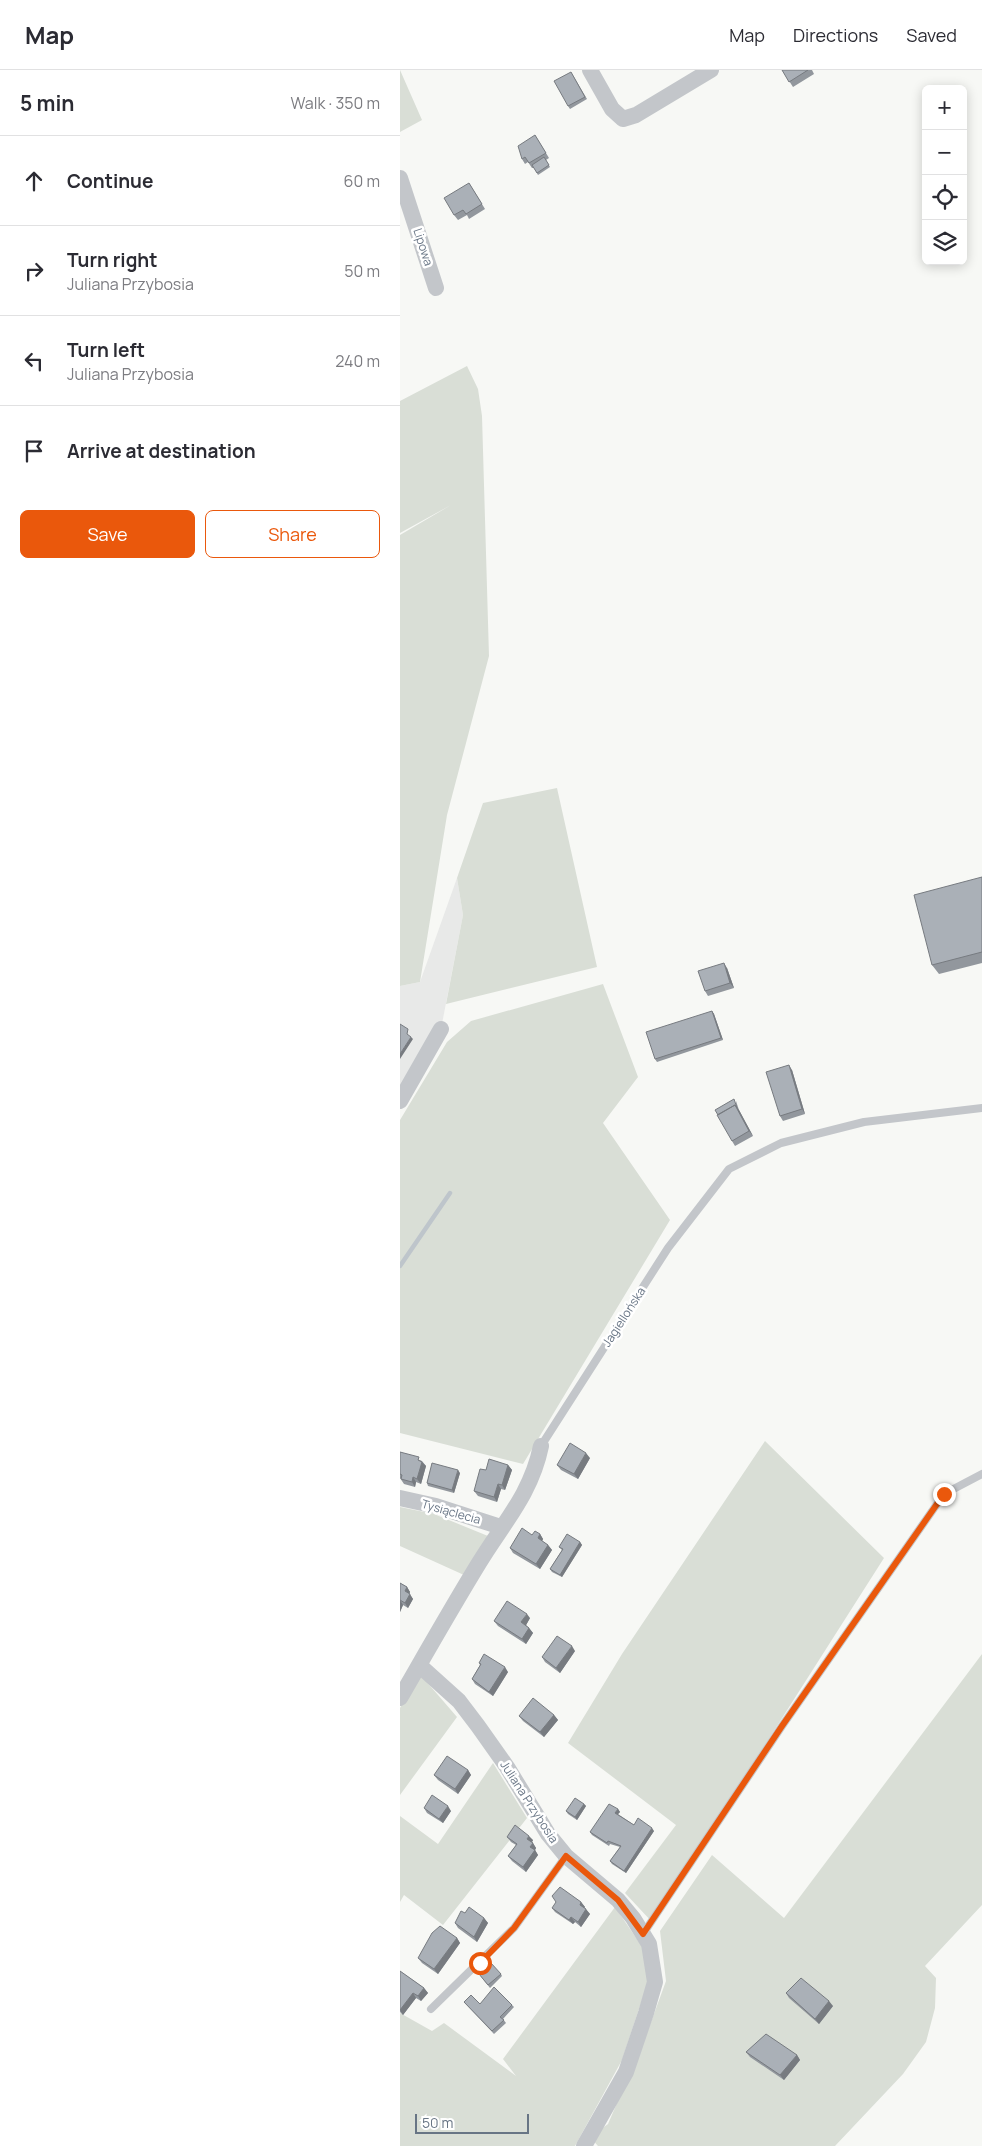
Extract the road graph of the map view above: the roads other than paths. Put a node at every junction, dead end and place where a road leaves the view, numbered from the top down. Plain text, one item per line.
1 (590, 70) edge
2 (711, 70) edge
3 (400, 178) edge
4 (436, 288) dead end
5 (441, 1029) dead end
6 (400, 1101) edge
7 (982, 1108) edge
8 (541, 1446) joint
9 (982, 1474) edge
10 (400, 1498) edge
11 (501, 1527) junction
12 (419, 1665) junction
13 (400, 1698) edge
14 (566, 1856) junction
15 (643, 1934) junction
16 (431, 2009) dead end
17 (584, 2146) edge

1 - 2 street
3 - 4 street, Lipowa
5 - 6 street
7 - 8 lane, Jagiellońska
8 - 11 street, Jagiellońska
9 - 15 lane
10 - 11 street, Tysiąclecia
11 - 12 street, Jagiellońska
12 - 13 street, Jagiellońska
12 - 14 street, Juliana Przybosia
14 - 15 street, Juliana Przybosia
14 - 16 lane
15 - 17 street, Juliana Przybosia

